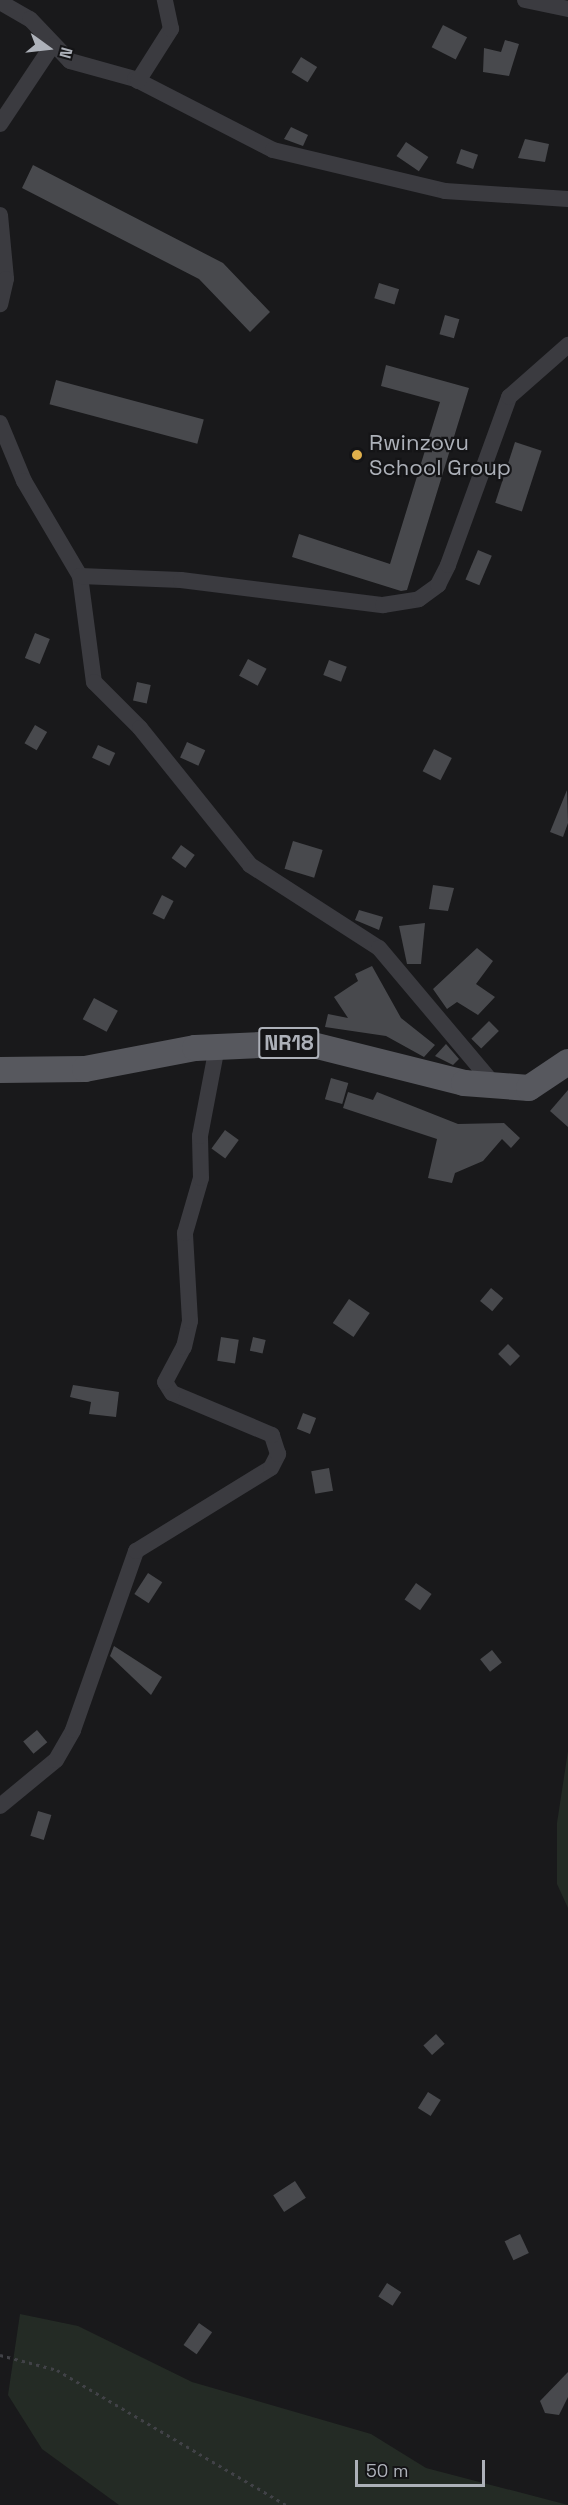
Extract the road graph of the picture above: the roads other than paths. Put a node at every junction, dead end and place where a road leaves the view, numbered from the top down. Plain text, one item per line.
1 (165, 0) edge
2 (525, 0) edge
3 (0, 2) edge
4 (568, 9) edge
5 (52, 46) junction
6 (138, 81) junction
7 (0, 124) edge
8 (568, 199) edge
9 (0, 215) edge
10 (0, 304) edge
11 (568, 345) edge
12 (0, 423) edge
13 (80, 576) junction
14 (217, 1047) junction
15 (568, 1062) edge
16 (0, 1070) edge
17 (497, 1088) junction
18 (0, 1806) edge

1 - 6 street
2 - 4 street
3 - 5 street
5 - 6 street
5 - 7 street
6 - 8 street
9 - 10 street
11 - 13 street
12 - 13 street
13 - 17 street
14 - 16 main road, NR18
14 - 17 main road, NR18
14 - 18 street
15 - 17 main road, NR18

